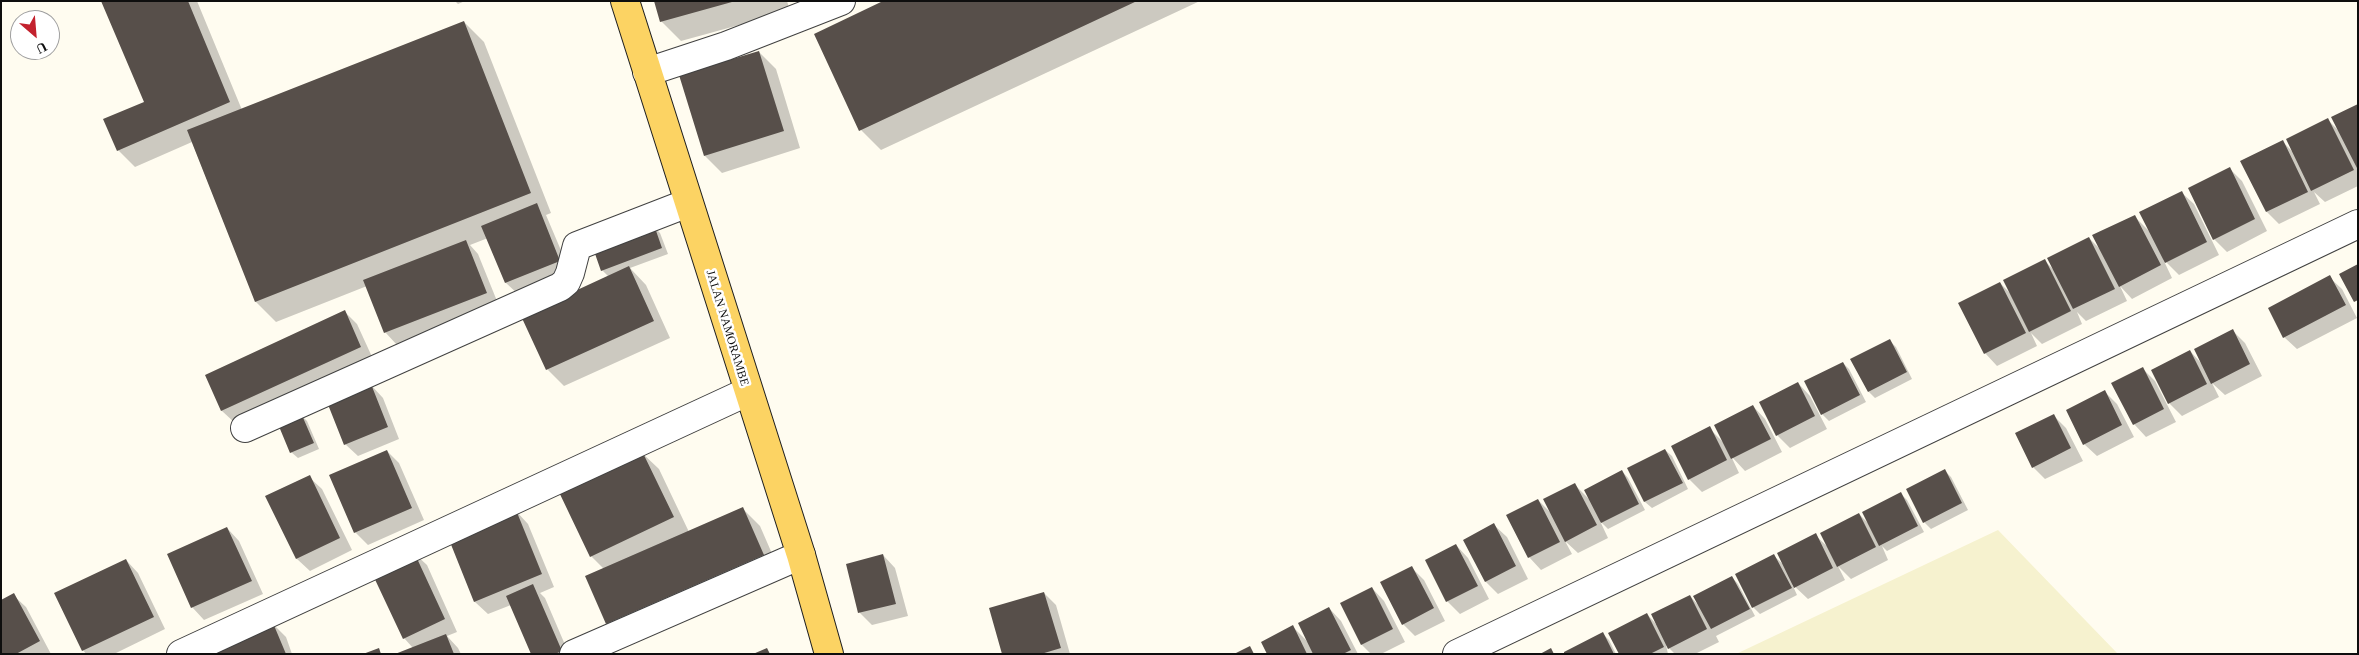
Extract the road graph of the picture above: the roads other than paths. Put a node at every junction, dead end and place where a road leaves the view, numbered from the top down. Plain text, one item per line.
1 (625, 1) edge
2 (841, 1) edge
3 (646, 72) junction
4 (688, 203) junction
5 (2358, 224) edge
6 (747, 392) junction
7 (245, 428) dead end
8 (800, 555) junction
9 (181, 654) edge
10 (574, 654) edge
11 (829, 654) edge
12 (1457, 654) edge

1 - 3 main road, JALAN NAMORAMBE
2 - 3 street
3 - 4 main road, JALAN NAMORAMBE
4 - 6 main road, JALAN NAMORAMBE
4 - 7 street
5 - 12 street
6 - 8 main road, JALAN NAMORAMBE
6 - 9 street
8 - 10 street
8 - 11 main road, JALAN NAMORAMBE

